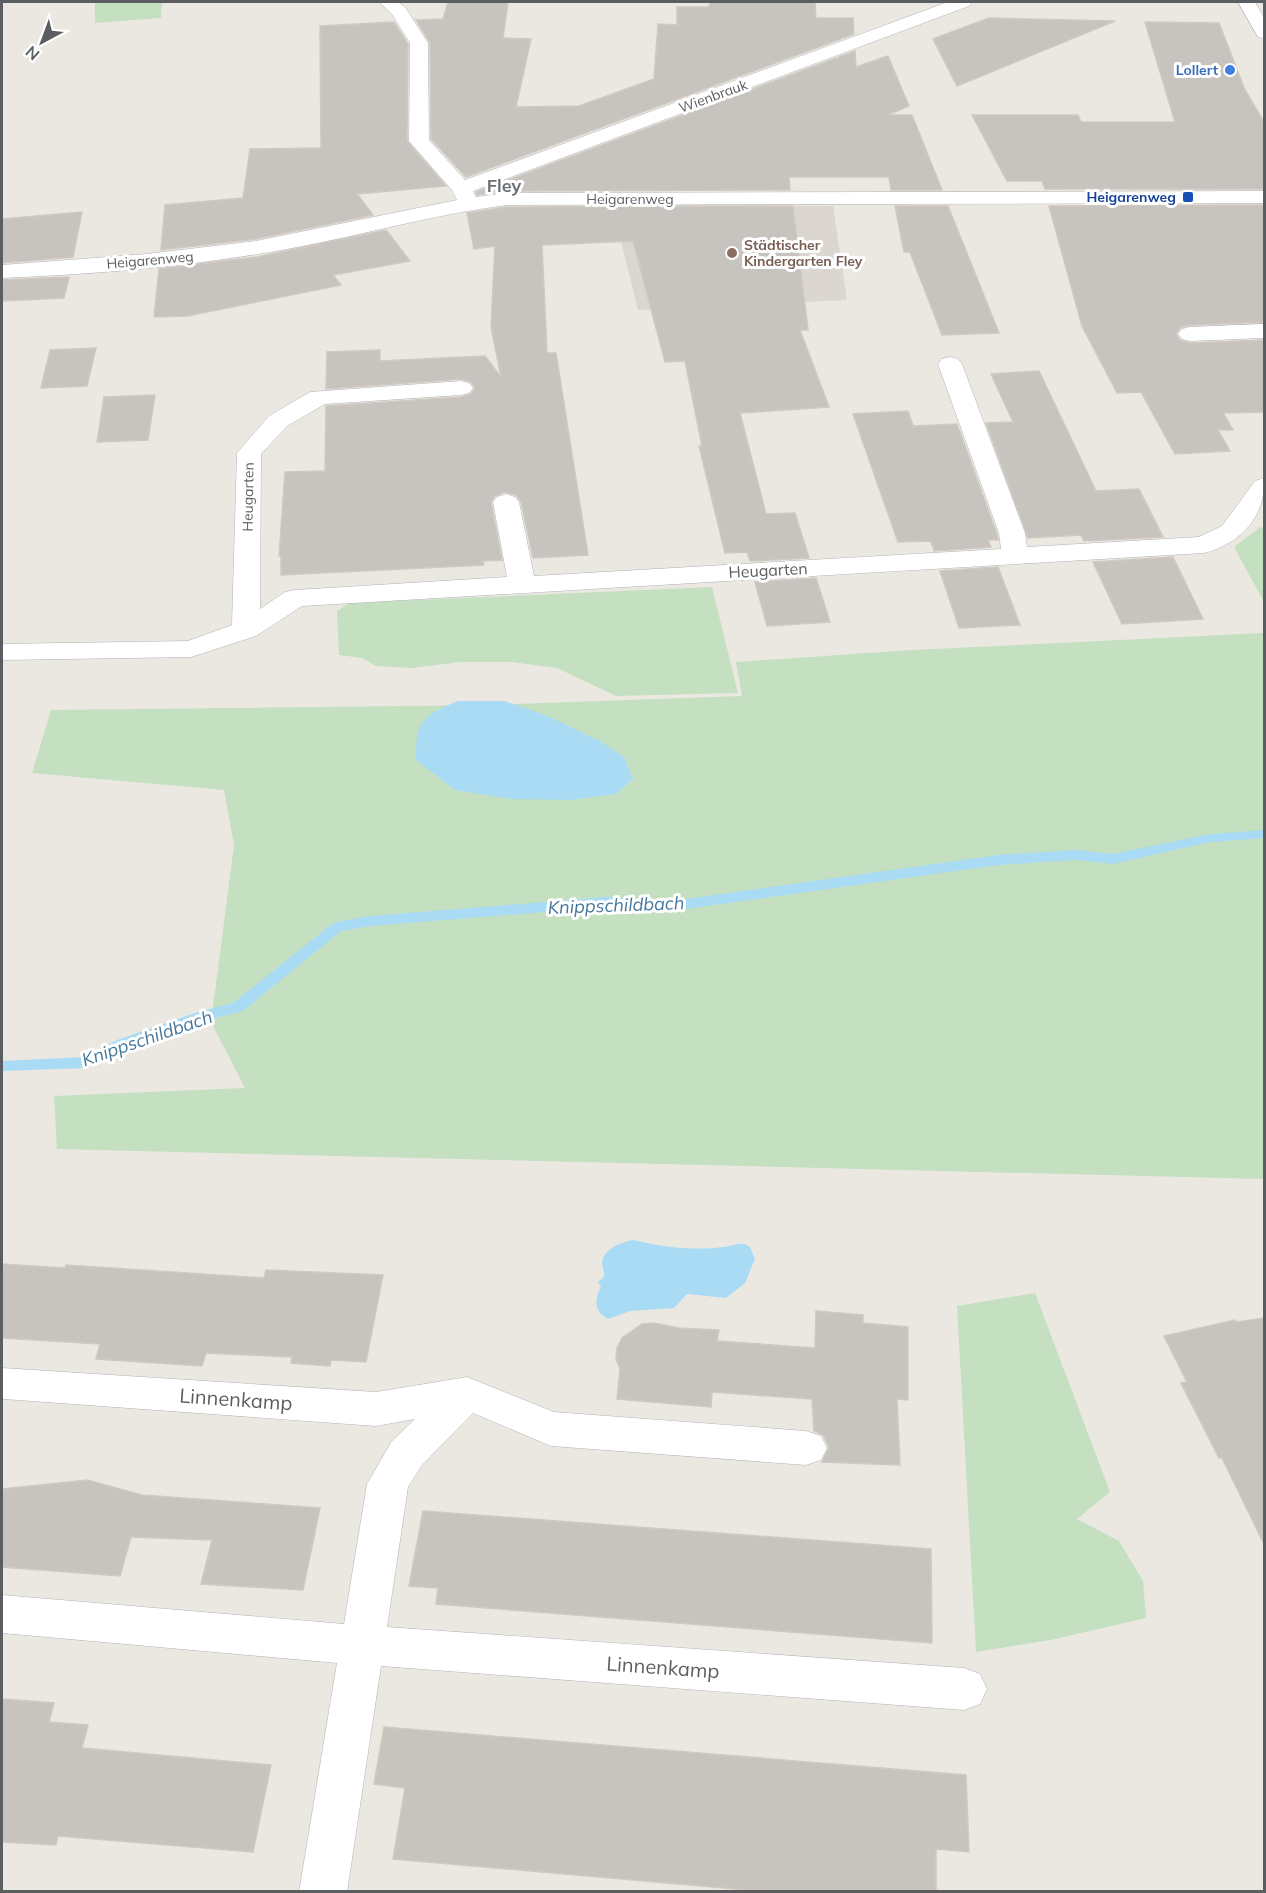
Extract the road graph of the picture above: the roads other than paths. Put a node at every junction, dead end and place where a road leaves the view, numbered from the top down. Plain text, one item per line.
1 (387, 2) edge
2 (963, 2) edge
3 (1247, 2) edge
4 (1264, 33) edge
5 (465, 196) junction
6 (1264, 197) edge
7 (2, 272) edge
8 (1264, 331) edge
9 (1190, 334) dead end
10 (950, 364) dead end
11 (461, 388) dead end
12 (1264, 486) edge
13 (506, 501) dead end
14 (1015, 556) junction
15 (522, 585) junction
16 (246, 630) junction
17 (2, 652) edge
18 (4, 1383) dead end
19 (467, 1393) junction
20 (806, 1448) dead end
21 (2, 1614) edge
22 (362, 1645) junction
23 (964, 1689) dead end
24 (323, 1892) edge

1 - 5 street
2 - 5 street, Wienbrauk
3 - 4 street
5 - 6 street, Heigarenweg
5 - 7 street, Heigarenweg
8 - 9 street
10 - 14 street
11 - 16 street, Heugarten
12 - 14 street, Heugarten
13 - 15 street
14 - 15 street, Heugarten
15 - 16 street, Heugarten
16 - 17 street, Heugarten
18 - 19 street, Linnenkamp
19 - 20 street
19 - 22 street
21 - 22 street, Linnenkamp
22 - 23 street, Linnenkamp
22 - 24 street

